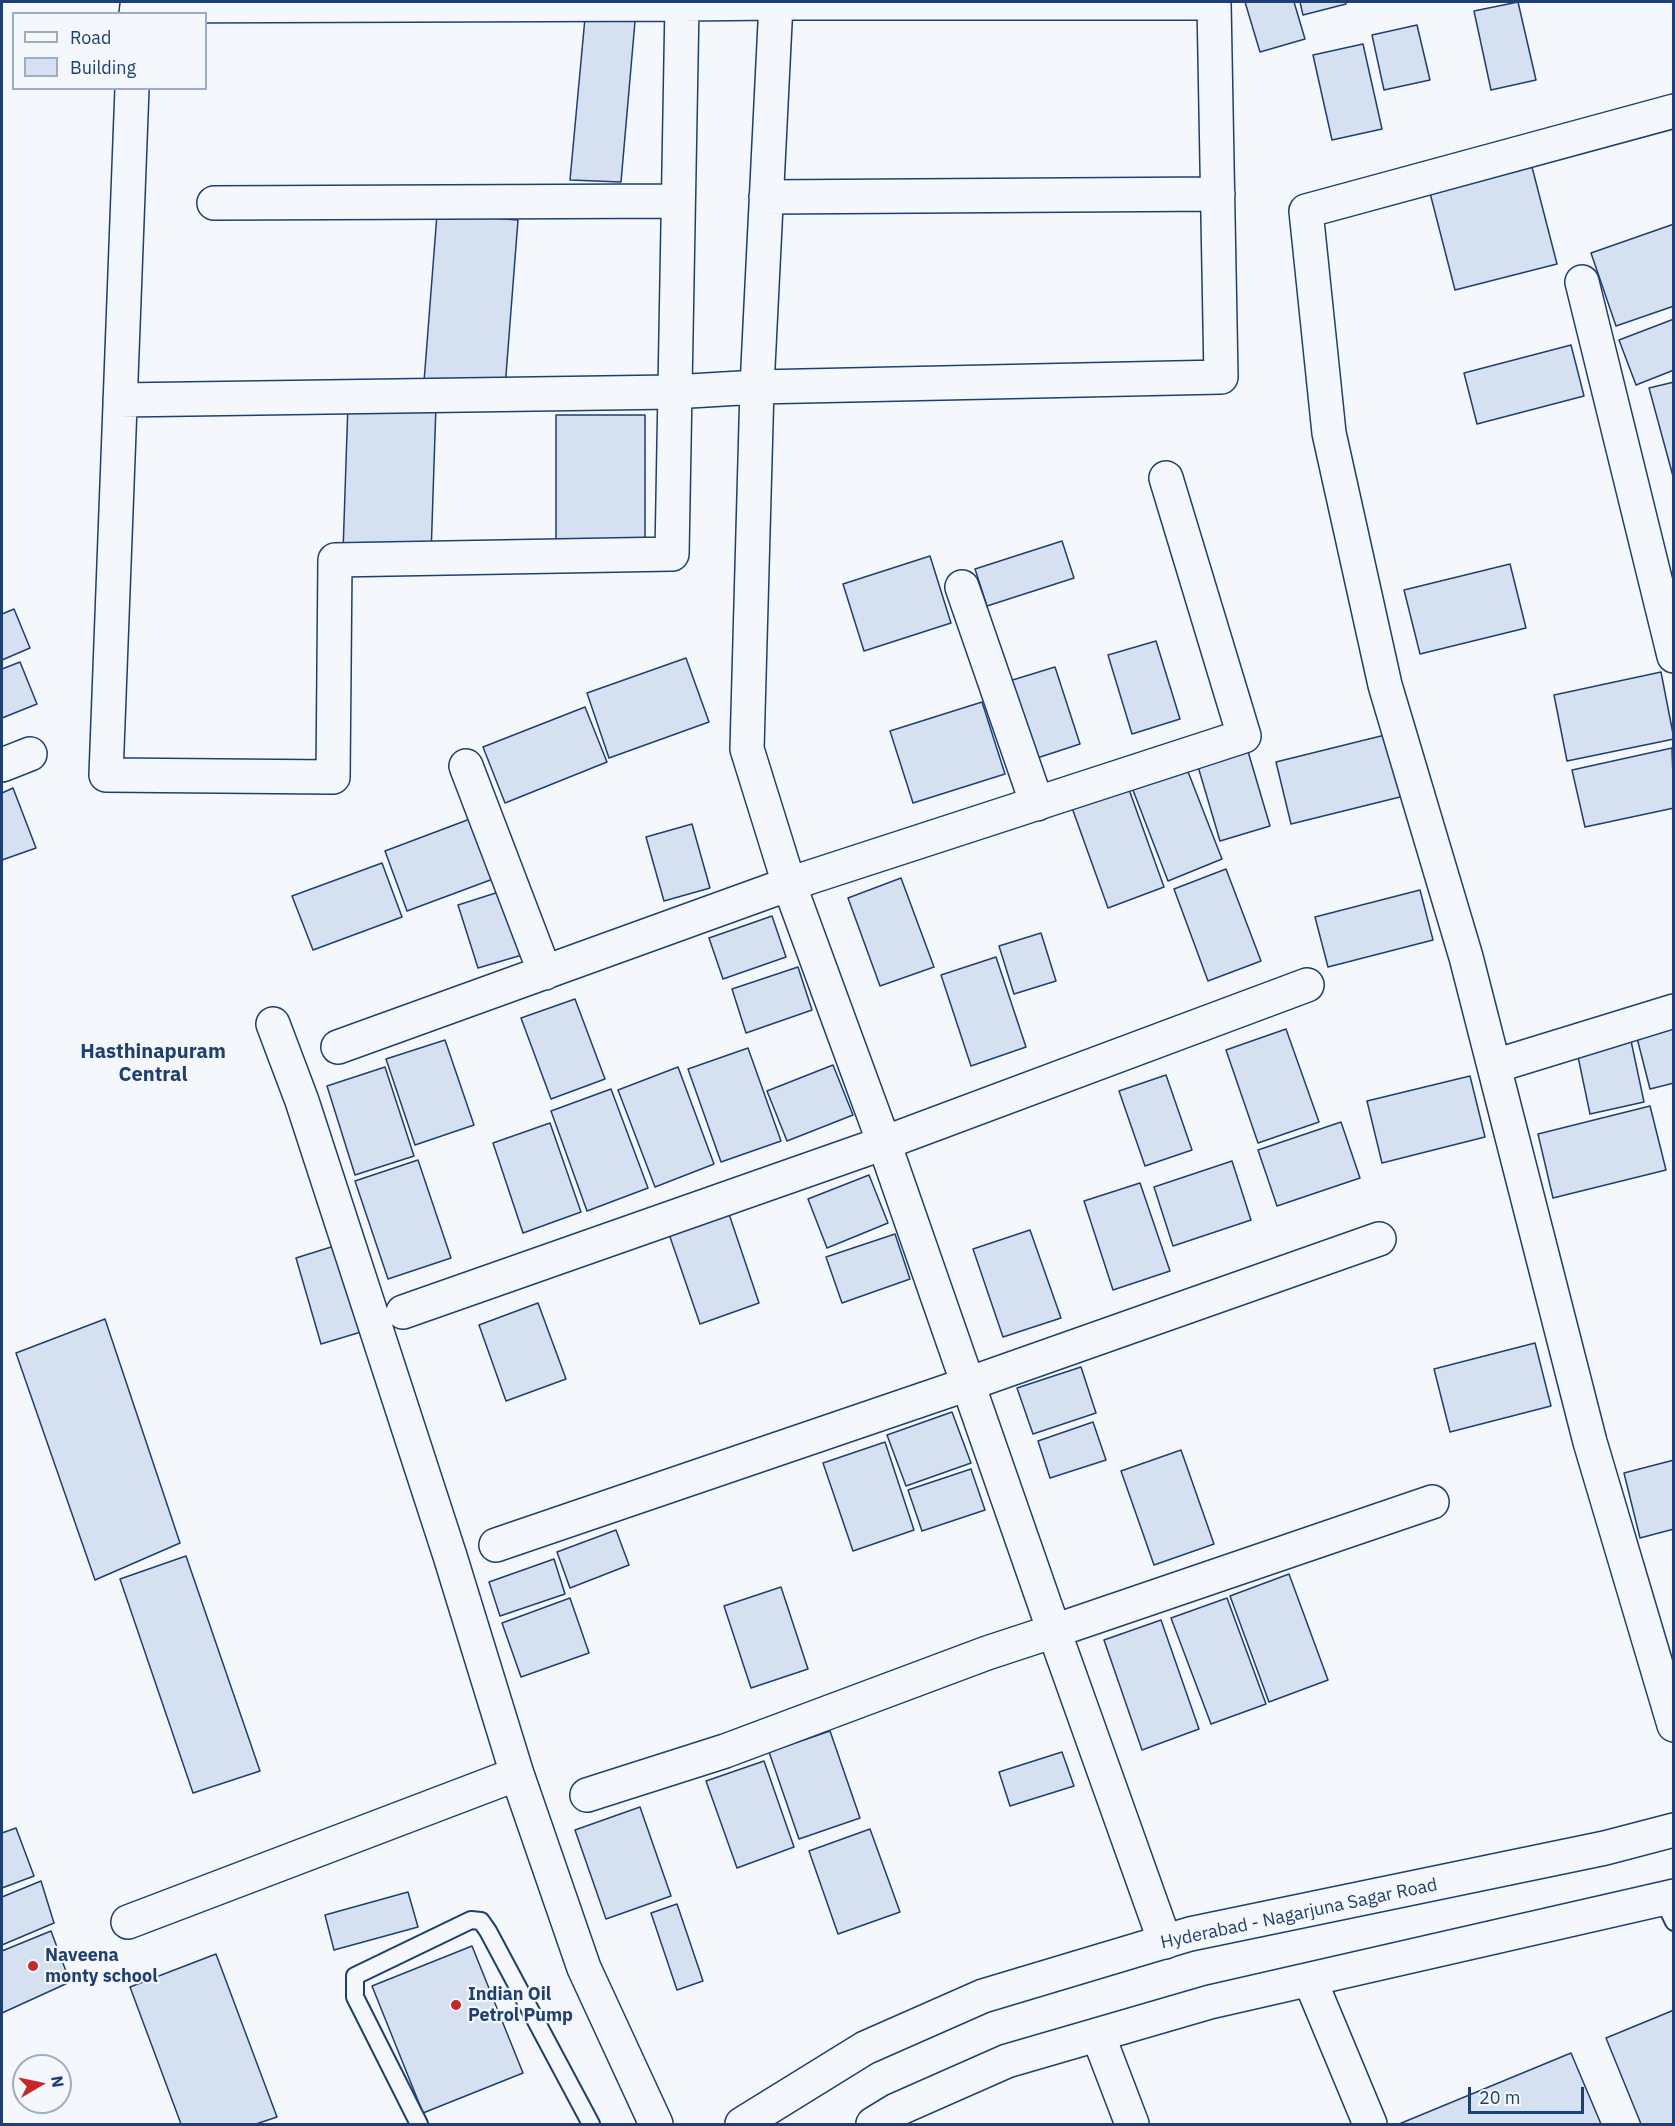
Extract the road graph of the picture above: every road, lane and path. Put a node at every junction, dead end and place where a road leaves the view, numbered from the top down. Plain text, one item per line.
1 (776, 3) edge
2 (682, 4) junction
3 (136, 12) edge
4 (132, 90) edge
5 (1674, 111) edge
6 (1218, 194) junction
7 (766, 197) junction
8 (678, 201) junction
9 (214, 203) dead end
10 (1582, 282) dead end
11 (757, 387) junction
12 (673, 392) junction
13 (120, 400) junction
14 (1166, 478) dead end
15 (962, 587) dead end
16 (1674, 656) edge
17 (466, 766) dead end
18 (1037, 804) junction
19 (789, 884) junction
20 (546, 973) junction
21 (1307, 985) dead end
22 (1674, 1011) edge
23 (273, 1024) dead end
24 (338, 1047) dead end
25 (1495, 1066) junction
26 (884, 1143) junction
27 (1379, 1239) dead end
28 (404, 1312) dead end
29 (968, 1384) junction
30 (1432, 1502) dead end
31 (496, 1545) dead end
32 (1054, 1631) junction
33 (1674, 1725) edge
34 (517, 1774) junction
35 (587, 1795) dead end
36 (1674, 1830) edge
37 (1670, 1906) edge
38 (128, 1922) dead end
39 (1165, 1942) junction
40 (1310, 1980) junction
41 (1098, 2035) junction
42 (419, 2124) edge
43 (591, 2124) edge
44 (656, 2124) edge
45 (742, 2124) edge
46 (873, 2124) edge
47 (1131, 2124) edge
48 (1370, 2124) edge

1 - 2 street
1 - 6 street
1 - 7 street
2 - 3 street
2 - 8 street
4 - 13 street
5 - 25 street
6 - 7 street
6 - 11 street
7 - 11 street
8 - 9 street
8 - 12 street
10 - 16 street
11 - 12 street
11 - 19 street
12 - 13 street
12 - 13 street
14 - 18 street
15 - 18 street
17 - 20 street
18 - 19 street
19 - 20 street
19 - 26 street
20 - 24 street
21 - 26 street
22 - 25 street
23 - 34 street
25 - 33 street
26 - 28 street
26 - 29 street
27 - 29 street
29 - 31 street
29 - 32 street
30 - 32 street
32 - 35 street
32 - 39 street
34 - 38 street
34 - 44 street
36 - 39 street, Hyderabad - Nagarjuna Sagar Road
37 - 40 street
39 - 45 street, Hyderabad - Nagarjuna Sagar Road
40 - 41 street
40 - 48 street
41 - 46 street
41 - 47 street
42 - 43 lane

